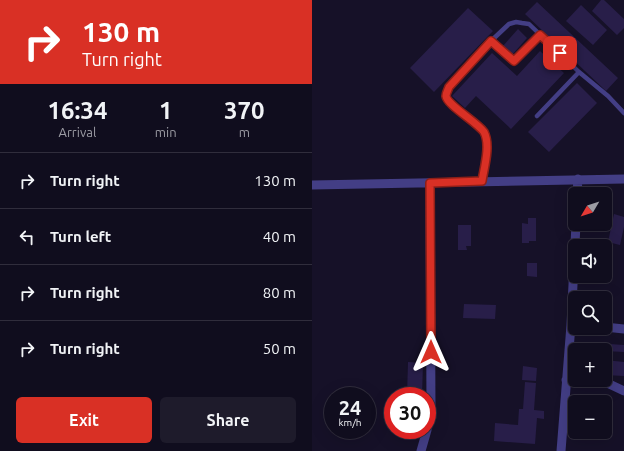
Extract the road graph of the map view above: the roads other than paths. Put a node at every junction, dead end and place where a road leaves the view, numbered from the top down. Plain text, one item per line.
1 (540, 35) junction
2 (491, 41) junction
3 (579, 72) junction
4 (624, 113) edge
5 (536, 116) dead end
6 (624, 179) edge
7 (578, 180) junction
8 (482, 181) junction
9 (430, 183) junction
10 (312, 185) edge
11 (578, 187) edge
12 (576, 231) edge
13 (574, 291) edge
14 (612, 328) edge
15 (624, 329) edge
16 (572, 335) edge
17 (566, 380) junction
18 (431, 387) edge
19 (624, 391) edge
20 (424, 439) edge
21 (421, 451) edge
22 (561, 451) edge

1 - 2 lane
1 - 2 lane
1 - 3 lane
2 - 8 lane
3 - 4 lane
3 - 5 lane
6 - 7 street
7 - 8 street
7 - 11 street
8 - 9 street
9 - 10 street
9 - 18 street
12 - 13 street
14 - 15 street
16 - 17 street
17 - 19 street
17 - 22 street
20 - 21 street

